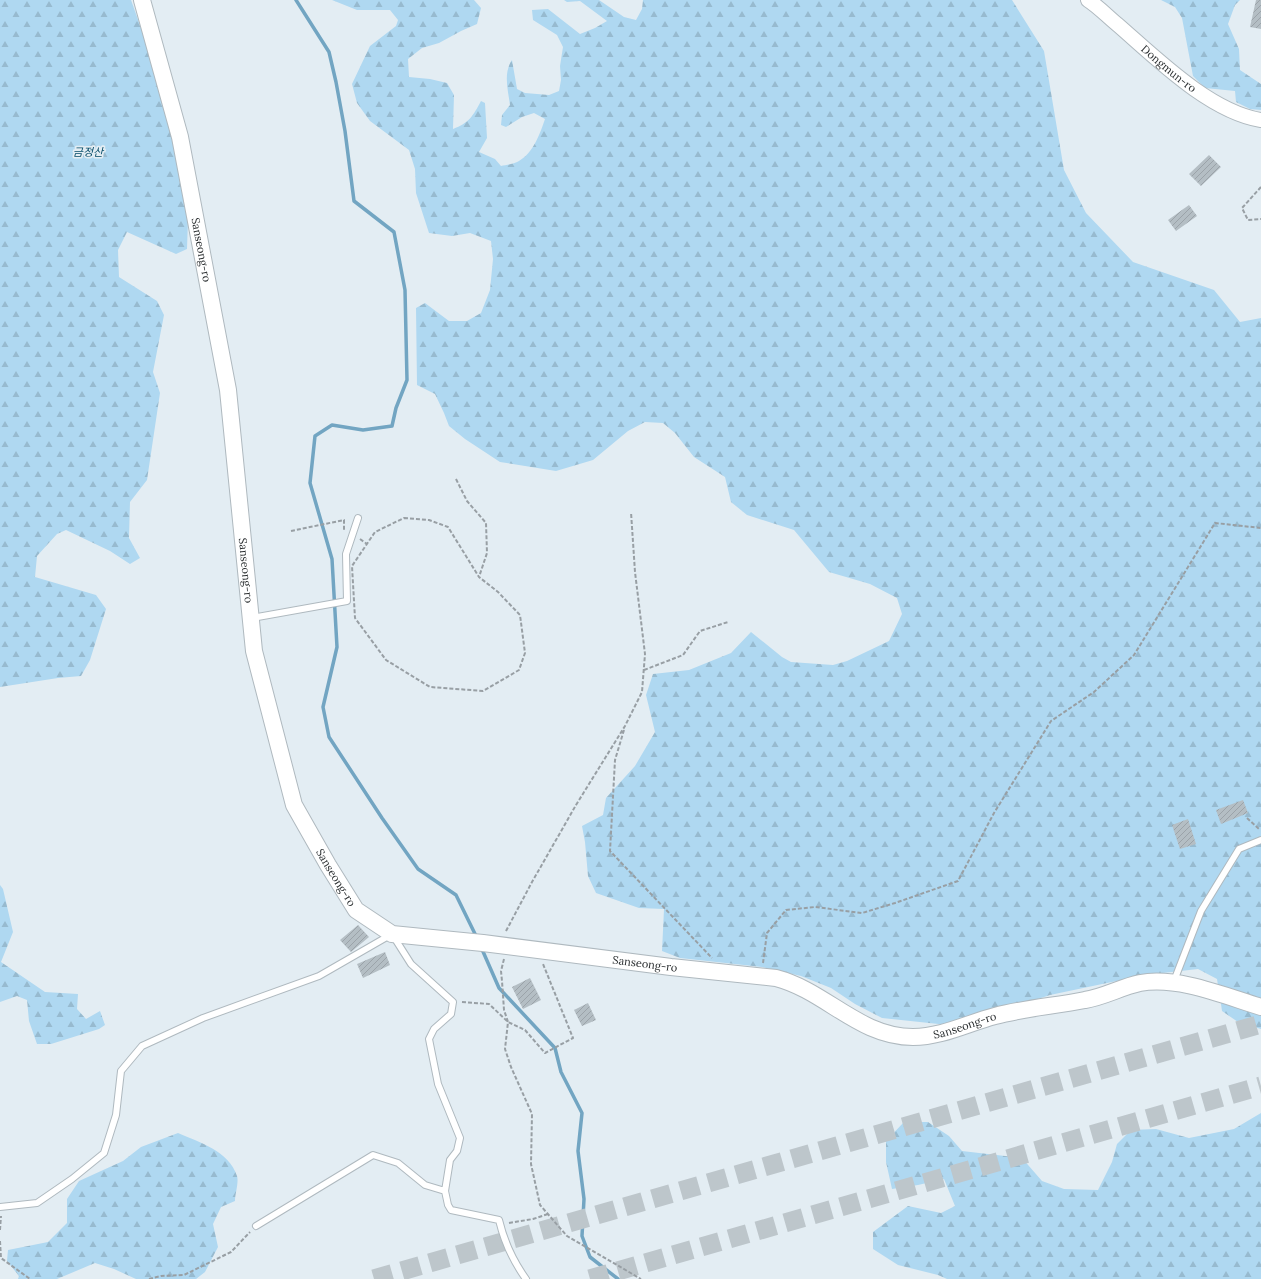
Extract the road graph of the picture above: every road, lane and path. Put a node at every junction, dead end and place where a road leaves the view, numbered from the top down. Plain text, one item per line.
1 (142, 0) edge
2 (1088, 0) edge
3 (1261, 120) edge
4 (1261, 187) edge
5 (1261, 219) edge
6 (456, 479) dead end
7 (631, 512) dead end
8 (358, 518) dead end
9 (330, 522) dead end
10 (1261, 528) edge
11 (291, 531) dead end
12 (479, 577) junction
13 (250, 618) junction
14 (728, 622) dead end
15 (644, 670) junction
16 (625, 726) junction
17 (1247, 818) dead end
18 (1261, 831) edge
19 (1261, 840) edge
20 (392, 934) junction
21 (503, 945) junction
22 (537, 950) junction
23 (727, 973) junction
24 (761, 976) junction
25 (1174, 983) junction
26 (453, 1002) junction
27 (1261, 1007) edge
28 (508, 1022) junction
29 (445, 1191) junction
30 (1, 1207) edge
31 (548, 1214) junction
32 (500, 1224) junction
33 (256, 1226) joint
34 (0, 1230) edge
35 (0, 1240) edge
36 (30, 1279) edge
37 (150, 1279) edge
38 (526, 1279) edge
39 (641, 1279) edge

1 - 13 main road, Sanseong-ro
2 - 3 street, Dongmun-ro
4 - 5 path
6 - 12 path
7 - 15 path
8 - 13 lane
9 - 11 path
10 - 24 path
12 - 12 path
13 - 20 main road, Sanseong-ro
14 - 15 path
15 - 16 path
16 - 21 path
16 - 23 path
17 - 18 path
19 - 25 lane
20 - 21 main road, Sanseong-ro
20 - 26 lane
20 - 30 lane
21 - 22 main road, Sanseong-ro
21 - 28 path
22 - 23 main road, Sanseong-ro
22 - 28 path
23 - 24 main road, Sanseong-ro
24 - 25 main road, Sanseong-ro
25 - 27 main road, Sanseong-ro
26 - 28 path
26 - 29 lane
28 - 31 path
29 - 32 lane
29 - 33 lane
30 - 34 path
31 - 32 path
31 - 39 path
32 - 38 lane
33 - 37 path
35 - 36 path

